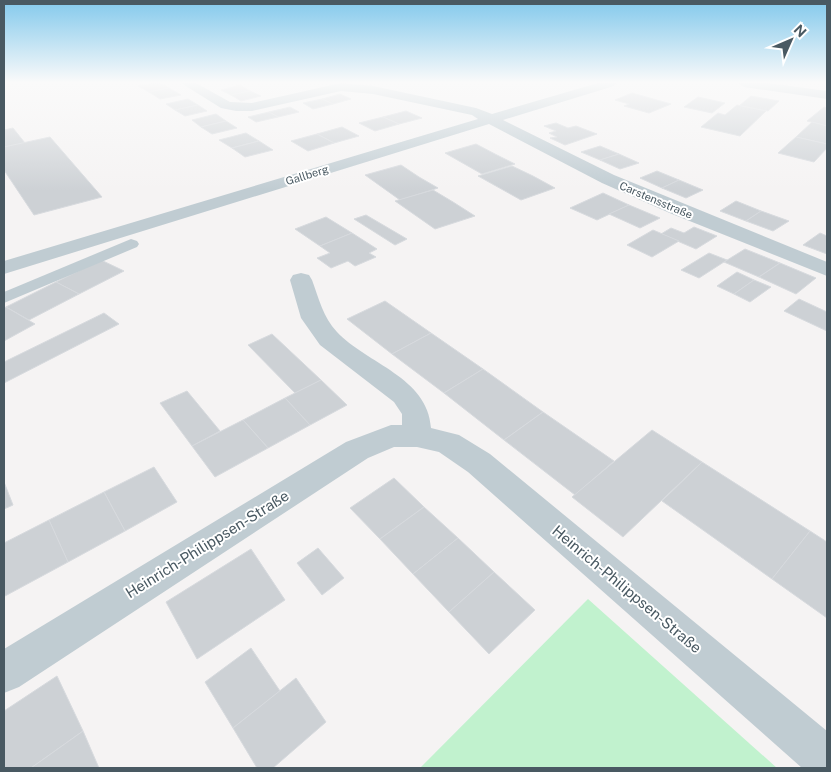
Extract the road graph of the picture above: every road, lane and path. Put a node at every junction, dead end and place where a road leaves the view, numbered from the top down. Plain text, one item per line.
1 (493, 119) edge
2 (490, 120) junction
3 (131, 244) dead end
4 (4, 268) edge
5 (827, 270) edge
6 (301, 280) dead end
7 (4, 298) edge
8 (417, 436) junction
9 (4, 672) edge
10 (827, 760) edge

1 - 2 street, Gallberg
2 - 4 street, Gallberg
2 - 5 street, Carstensstraße
3 - 7 lane
6 - 8 street
8 - 9 street, Heinrich-Philippsen-Straße
8 - 10 street, Heinrich-Philippsen-Straße

